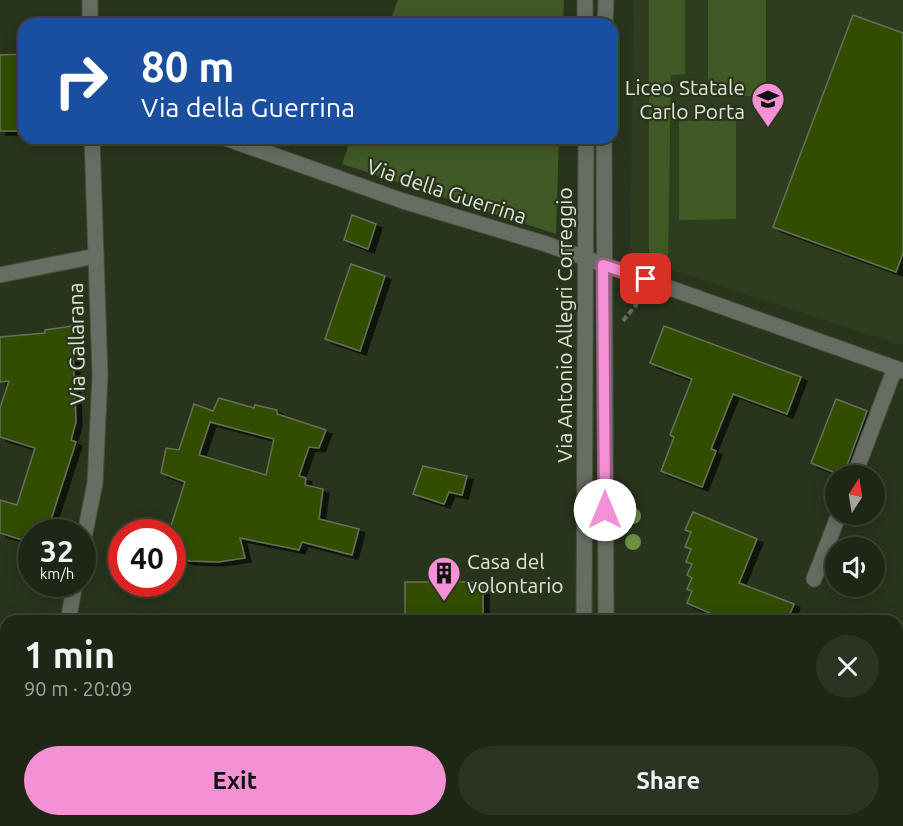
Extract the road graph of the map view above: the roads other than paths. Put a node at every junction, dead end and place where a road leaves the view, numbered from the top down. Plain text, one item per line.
1 (90, 0) edge
2 (585, 0) edge
3 (606, 0) edge
4 (90, 18) edge
5 (585, 18) edge
6 (605, 18) edge
7 (92, 144) edge
8 (242, 144) edge
9 (586, 144) edge
10 (604, 144) edge
11 (96, 256) junction
12 (586, 259) junction
13 (603, 265) junction
14 (0, 275) edge
15 (899, 369) edge
16 (859, 465) edge
17 (88, 519) edge
18 (835, 525) edge
19 (814, 579) dead end
20 (73, 597) edge
21 (69, 615) edge
22 (584, 615) edge
23 (606, 615) edge

1 - 4 street
2 - 5 street
3 - 6 street
7 - 11 street, Via Gallarana
8 - 12 street, Via della Guerrina
9 - 12 street, Via Antonio Allegri Correggio
10 - 13 street, Via Antonio Allegri Correggio
11 - 14 street
11 - 17 street, Via Gallarana
12 - 13 street, Via della Guerrina
12 - 22 street, Via Antonio Allegri Correggio
13 - 15 street, Via della Guerrina
13 - 23 street, Via Antonio Allegri Correggio
15 - 16 street, Via della Guerrina
18 - 19 street
20 - 21 street

